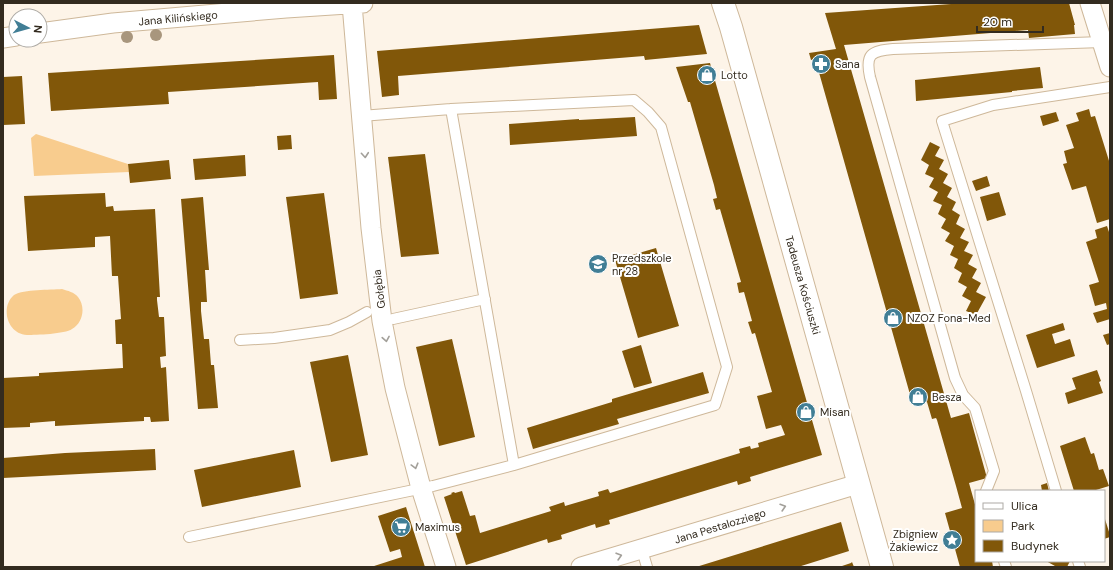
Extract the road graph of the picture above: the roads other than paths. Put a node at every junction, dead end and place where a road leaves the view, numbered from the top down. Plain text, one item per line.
1 (358, 3) edge
2 (724, 3) edge
3 (1090, 3) edge
4 (48, 32) edge
5 (1102, 42) junction
6 (1110, 68) edge
7 (1110, 88) edge
8 (451, 109) junction
9 (361, 116) junction
10 (485, 299) junction
11 (367, 312) dead end
12 (393, 319) dead end
13 (240, 340) dead end
14 (514, 465) junction
15 (858, 484) junction
16 (421, 488) junction
17 (986, 490) edge
18 (1056, 490) edge
19 (189, 537) dead end
20 (644, 558) edge
21 (446, 567) edge
22 (581, 567) edge
23 (882, 567) edge

1 - 4 street, Jana Kilińskiego
1 - 9 street, Gołębia
2 - 15 street, Tadeusza Kościuszki
3 - 5 street
5 - 6 street
5 - 17 lane
7 - 18 lane
8 - 9 lane
8 - 10 lane
8 - 14 lane
9 -> 16 street, Gołębia
10 - 12 lane
10 - 14 lane
11 - 13 lane
14 - 16 lane
20 -> 15 street, Jana Pestalozziego
15 - 23 street, Tadeusza Kościuszki
16 - 19 lane
16 - 21 street, Gołębia
22 -> 20 street, Jana Pestalozziego

